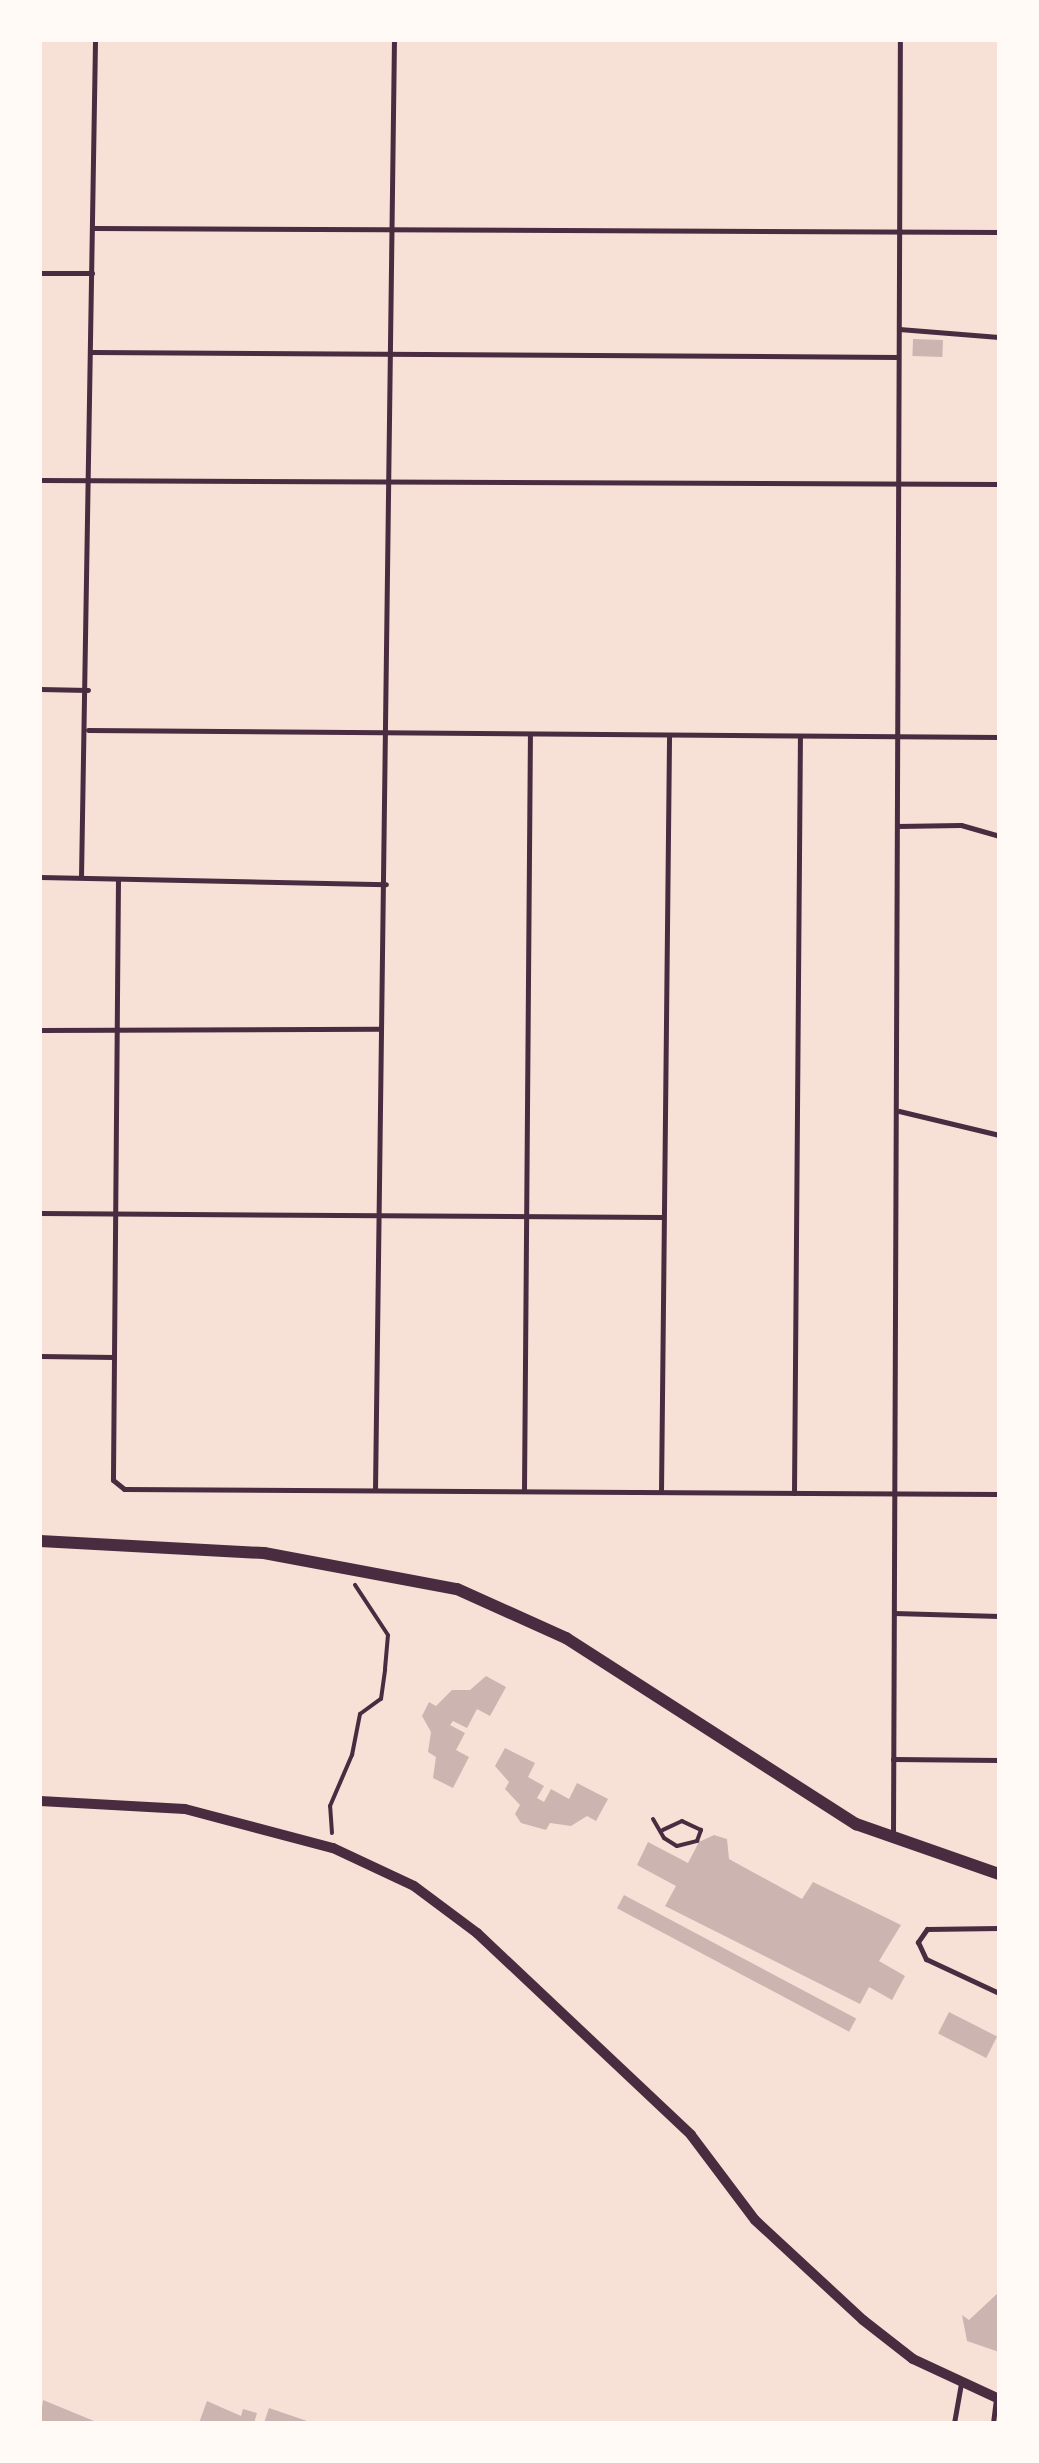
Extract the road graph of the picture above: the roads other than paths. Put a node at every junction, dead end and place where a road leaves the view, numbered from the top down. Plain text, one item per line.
1 (95, 40) edge
2 (394, 40) edge
3 (900, 40) edge
4 (390, 226) junction
5 (93, 228) junction
6 (900, 232) junction
7 (999, 232) edge
8 (40, 273) edge
9 (92, 274) junction
10 (900, 329) junction
11 (999, 337) edge
12 (91, 352) junction
13 (390, 352) junction
14 (899, 357) junction
15 (40, 480) edge
16 (88, 480) junction
17 (388, 481) junction
18 (899, 484) junction
19 (999, 484) edge
20 (40, 689) edge
21 (88, 690) junction
22 (88, 730) junction
23 (384, 734) junction
24 (530, 735) junction
25 (669, 735) junction
26 (800, 736) junction
27 (897, 736) junction
28 (999, 737) edge
29 (897, 826) junction
30 (999, 836) edge
31 (40, 877) edge
32 (81, 878) junction
33 (118, 880) junction
34 (386, 884) junction
35 (379, 1029) junction
36 (40, 1030) edge
37 (116, 1031) junction
38 (900, 1111) junction
39 (999, 1136) edge
40 (115, 1211) junction
41 (40, 1213) edge
42 (379, 1213) junction
43 (525, 1215) junction
44 (661, 1217) junction
45 (40, 1356) edge
46 (114, 1357) junction
47 (375, 1490) junction
48 (524, 1491) junction
49 (661, 1492) junction
50 (794, 1492) junction
51 (894, 1493) junction
52 (999, 1494) edge
53 (40, 1542) edge
54 (894, 1613) junction
55 (999, 1616) edge
56 (893, 1759) junction
57 (999, 1760) edge
58 (40, 1801) edge
59 (892, 1837) junction
60 (999, 1874) edge
61 (999, 1928) edge
62 (999, 1993) edge
63 (961, 2384) junction
64 (997, 2398) edge
65 (954, 2423) edge
66 (993, 2423) edge

1 - 5 lane
2 - 4 lane
3 - 6 lane
4 - 5 lane
4 - 6 lane
4 - 13 lane
5 - 9 lane
6 - 7 lane
6 - 10 lane
8 - 9 lane
9 - 12 lane
10 - 11 lane
10 - 14 lane
12 - 13 lane
12 - 16 lane
13 - 14 lane
13 - 17 lane
14 - 18 lane
15 - 16 lane
16 - 17 lane
16 - 21 lane
17 - 18 lane
17 - 23 lane
18 - 19 lane
18 - 27 lane
20 - 21 lane
21 - 22 lane
22 - 23 lane
22 - 32 lane
23 - 24 lane
23 - 34 lane
24 - 25 lane
24 - 43 lane
25 - 26 lane
25 - 44 lane
26 - 27 lane
26 - 50 lane
27 - 28 lane
27 - 29 lane
29 - 30 lane
29 - 38 lane
31 - 32 lane
32 - 33 lane
33 - 34 lane
33 - 37 lane
34 - 35 lane
35 - 37 lane
35 - 42 lane
36 - 37 lane
37 - 40 lane
38 - 39 lane
38 - 51 lane
40 - 41 lane
40 - 42 lane
40 - 46 lane
42 - 43 lane
42 - 47 lane
43 - 44 lane
43 - 48 lane
44 - 49 lane
45 - 46 lane
46 - 47 lane
47 - 48 lane
48 - 49 lane
49 - 50 lane
50 - 51 lane
51 - 52 lane
51 - 54 lane
53 - 59 street
54 - 55 lane
54 - 56 lane
56 - 57 lane
56 - 59 lane
58 - 63 street
59 - 60 street
61 - 62 lane
63 - 64 street
63 - 65 lane
64 - 66 lane

